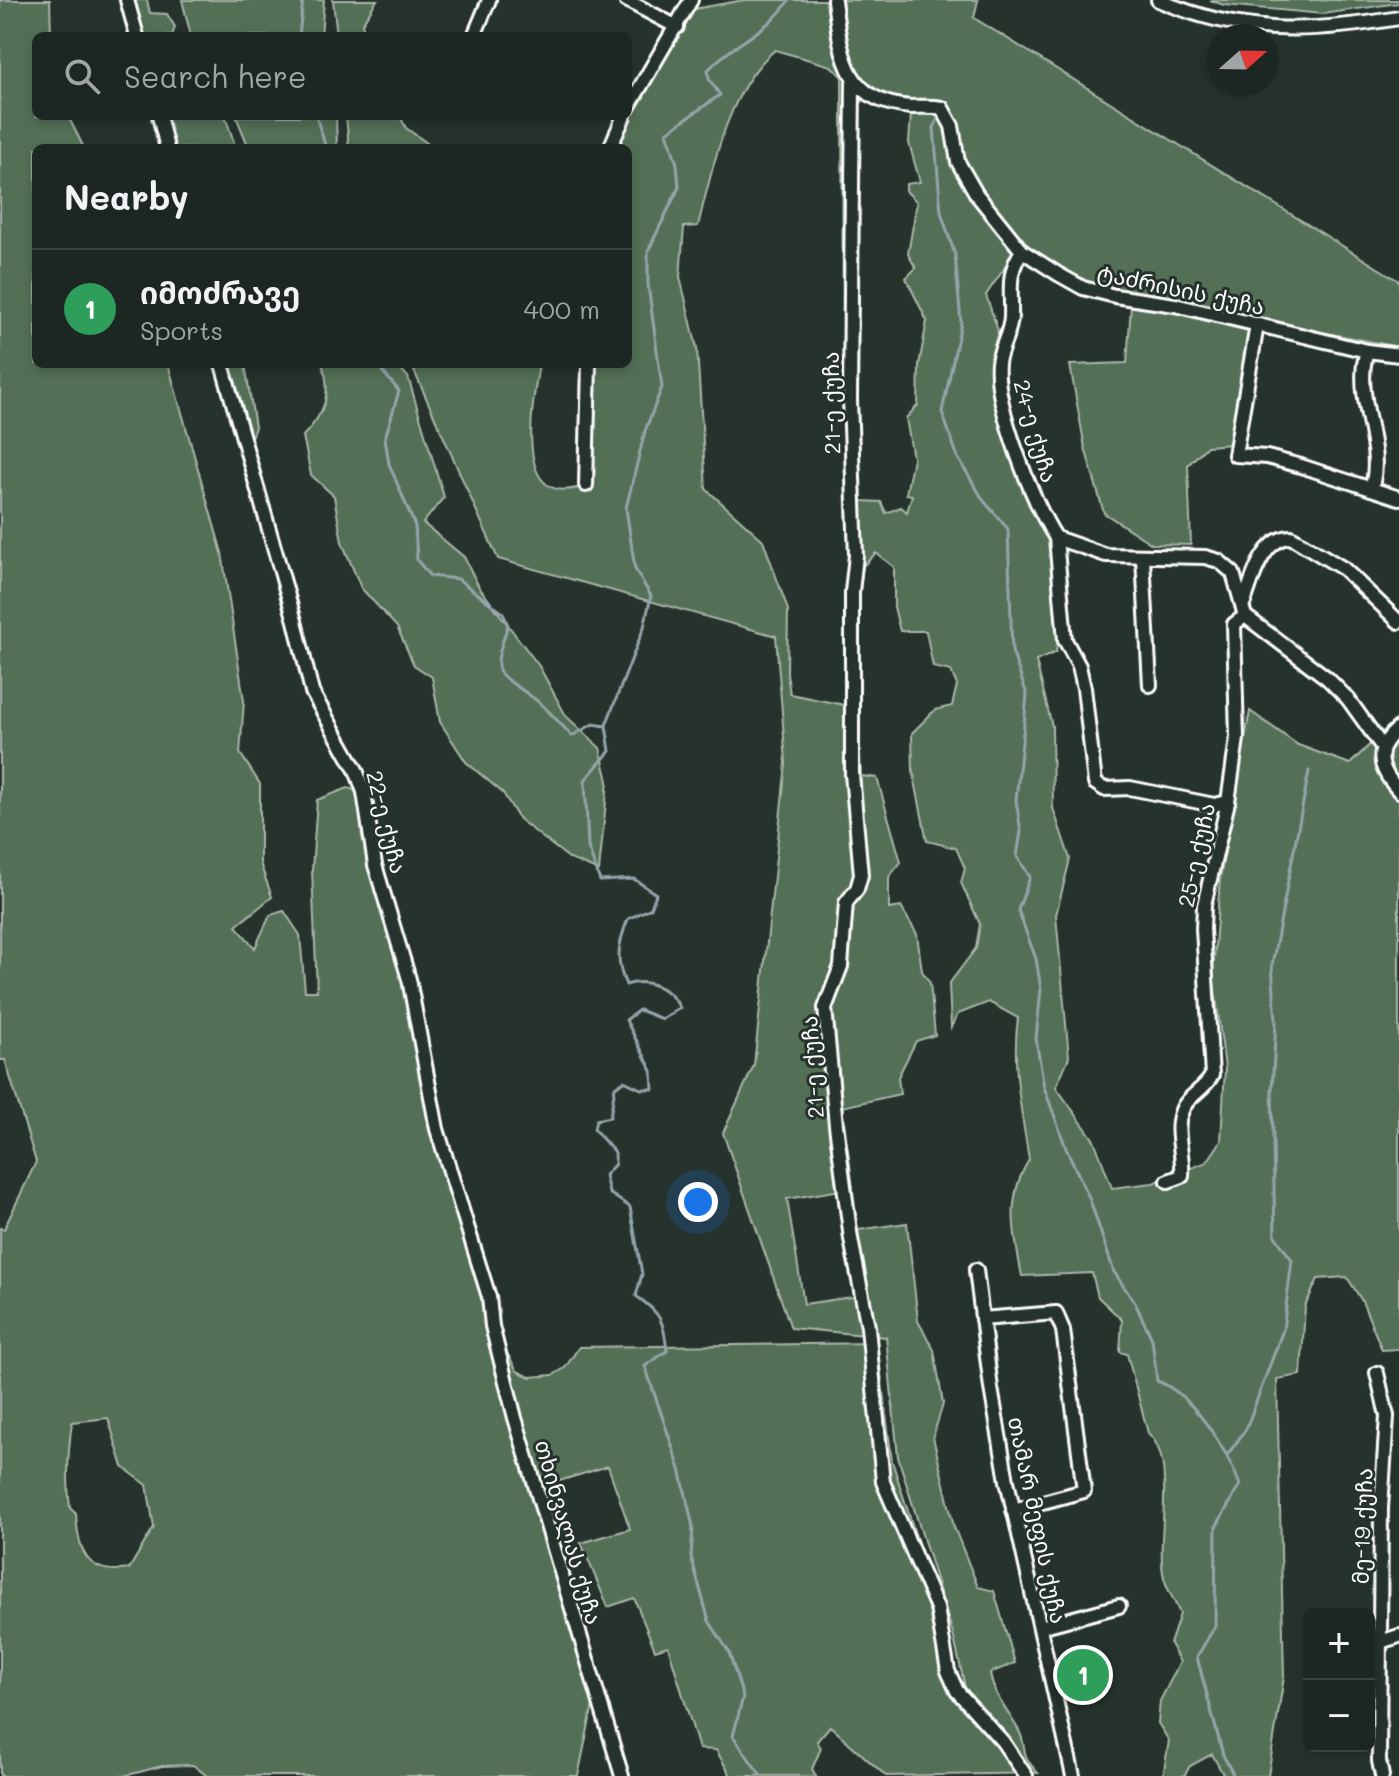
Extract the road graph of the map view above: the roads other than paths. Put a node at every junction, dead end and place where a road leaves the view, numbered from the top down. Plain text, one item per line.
1 (127, 0) edge
2 (489, 0) edge
3 (626, 0) edge
4 (691, 0) edge
5 (834, 0) edge
6 (1158, 0) edge
7 (1399, 18) edge
8 (677, 27) junction
9 (136, 32) edge
10 (476, 32) edge
11 (853, 82) junction
12 (632, 100) edge
13 (160, 120) edge
14 (622, 120) edge
15 (166, 144) edge
16 (612, 144) edge
17 (1022, 251) junction
18 (1257, 325) junction
19 (1367, 351) junction
20 (1399, 355) edge
21 (223, 368) edge
22 (589, 368) edge
23 (586, 485) dead end
24 (1371, 489) junction
25 (1399, 498) edge
26 (1056, 538) junction
27 (1143, 558) junction
28 (1244, 602) junction
29 (1245, 616) junction
30 (1399, 622) edge
31 (1150, 685) dead end
32 (1399, 728) edge
33 (1381, 745) junction
34 (1399, 791) edge
35 (1228, 802) junction
36 (1168, 1181) dead end
37 (976, 1270) dead end
38 (489, 1297) joint
39 (982, 1319) junction
40 (1377, 1373) dead end
41 (1013, 1510) junction
42 (1119, 1606) dead end
43 (1040, 1627) junction
44 (1399, 1636) edge
45 (1380, 1642) junction
46 (622, 1776) edge
47 (1026, 1776) edge
48 (1073, 1776) edge
49 (1382, 1776) edge

1 - 9 street
2 - 10 street
3 - 8 street
4 - 8 street
5 - 11 street
6 - 7 street
8 - 12 street
11 - 17 street, ტაძრისის ქუჩა
11 - 47 street, 21-ე ქუჩა
13 - 15 street
14 - 16 street
17 - 18 street, ტაძრისის ქუჩა
17 - 26 street, 24-ე ქუჩა
18 - 19 street, ტაძრისის ქუჩა
18 - 24 street
19 - 20 street, ტაძრისის ქუჩა
19 - 24 street
21 - 38 street, 22-ე ქუჩა
22 - 23 street
24 - 25 street
26 - 27 street
26 - 35 street
27 - 28 street
27 - 31 street
28 - 29 street
28 - 30 street
29 - 33 street
29 - 35 street, 25-ე ქუჩა
32 - 33 street
33 - 34 street
35 - 36 street, 25-ე ქუჩა
37 - 39 street, თამარ მეფის ქუჩა
38 - 46 street, თხინვალას ქუჩა
39 - 41 street, თამარ მეფის ქუჩა
39 - 41 street
40 - 45 street, მე-19 ქუჩა
41 - 43 street, თამარ მეფის ქუჩა
42 - 43 street
43 - 48 street, თამარ მეფის ქუჩა
44 - 45 street
45 - 49 street, მე-19 ქუჩა

